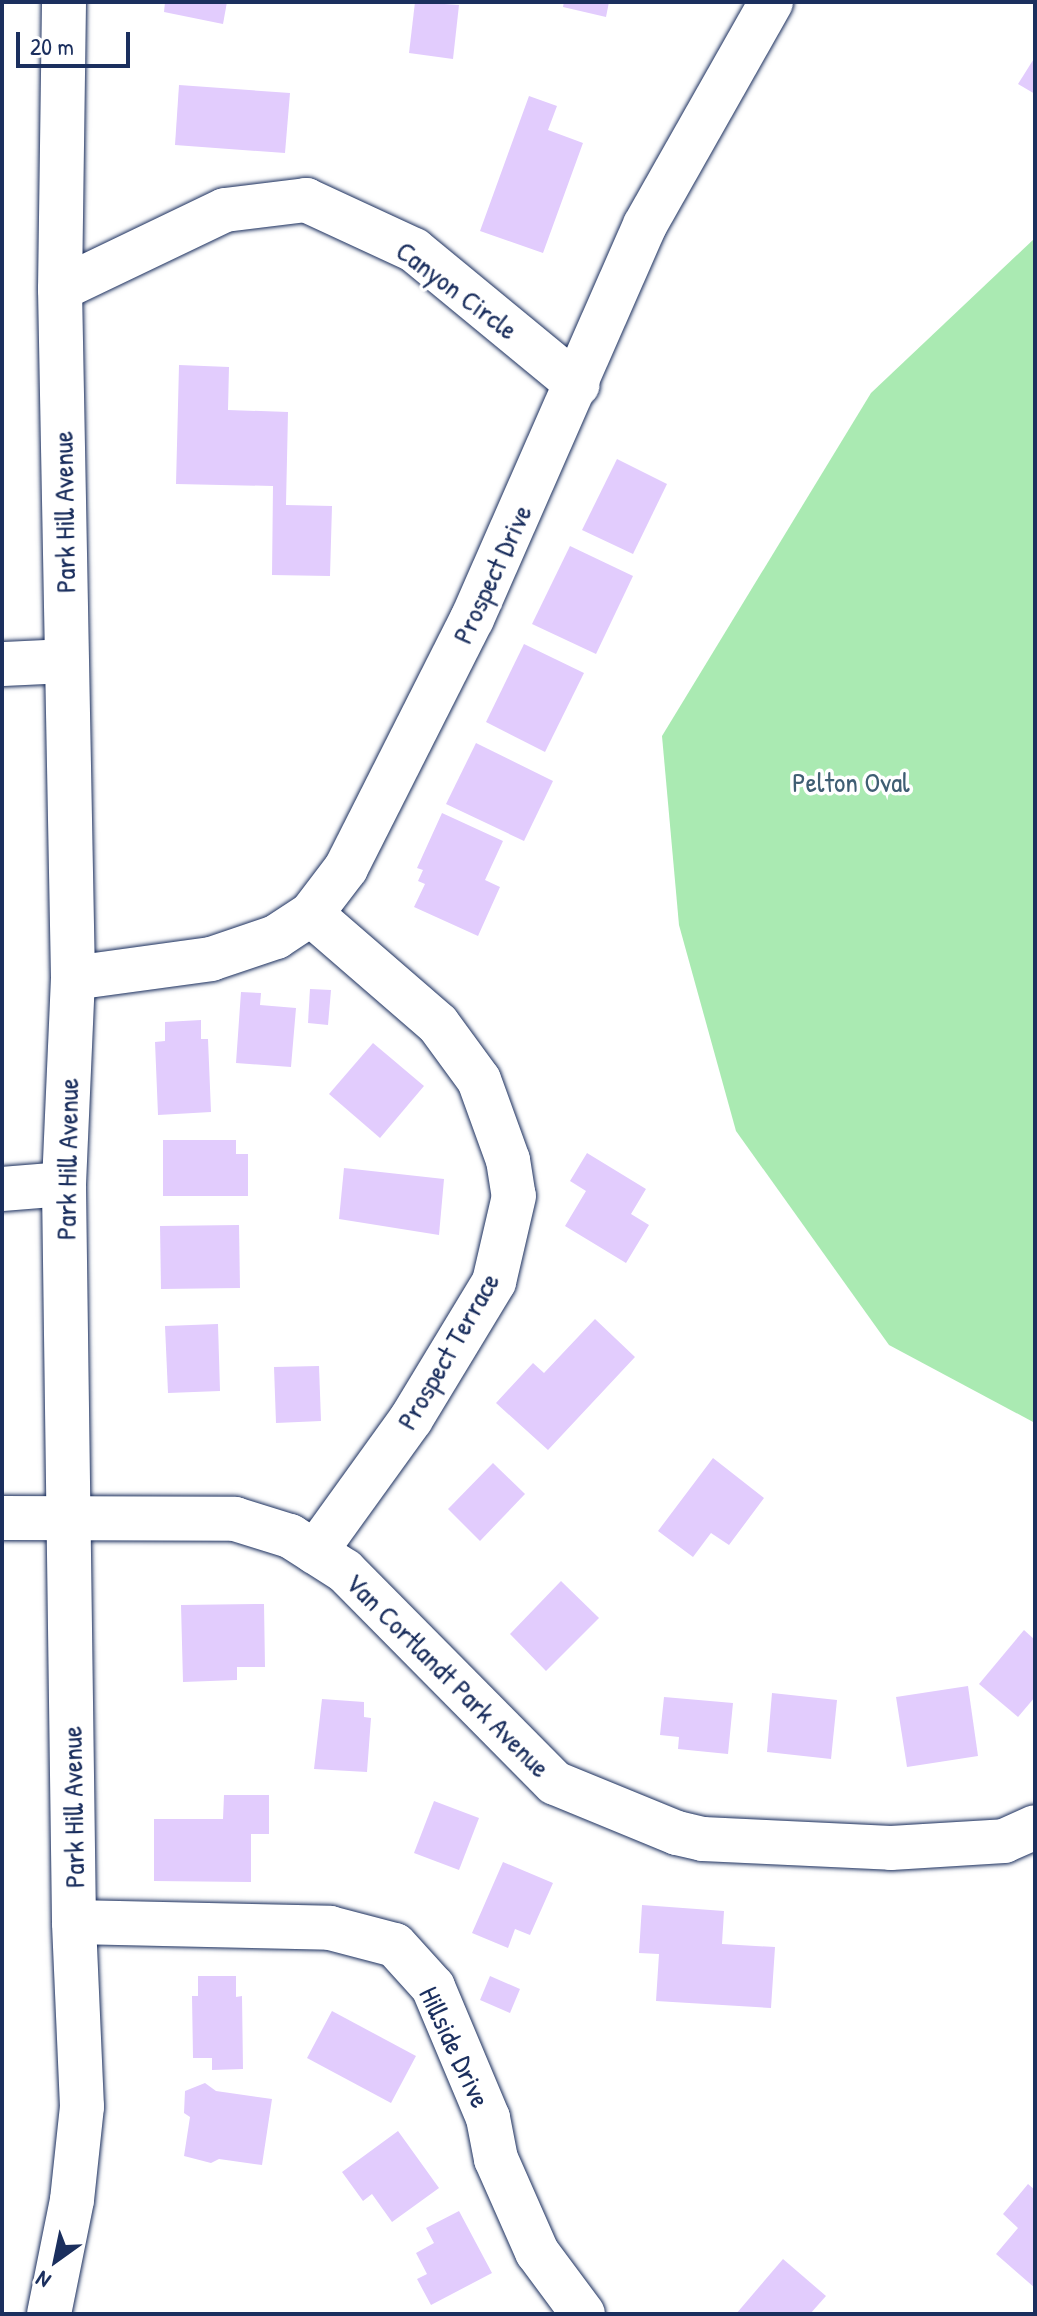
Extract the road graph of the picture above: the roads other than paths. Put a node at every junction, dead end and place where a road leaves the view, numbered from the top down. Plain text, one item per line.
1 (64, 2) edge
2 (771, 2) edge
3 (60, 289) junction
4 (578, 385) junction
5 (66, 661) junction
6 (2, 664) edge
7 (311, 914) junction
8 (73, 978) junction
9 (64, 1184) junction
10 (2, 1189) edge
11 (70, 1517) junction
12 (2, 1518) edge
13 (315, 1552) junction
14 (1035, 1827) edge
15 (74, 1922) junction
16 (49, 2314) edge
17 (583, 2314) edge

1 - 3 street, Park Hill Avenue
2 - 4 street, Prospect Drive
3 - 4 street, Canyon Circle
3 - 5 street, Park Hill Avenue
4 - 7 street, Prospect Drive
5 - 6 street
5 - 8 street, Park Hill Avenue
7 - 8 street, Prospect Drive
7 - 13 street, Prospect Terrace
8 - 9 street, Park Hill Avenue
9 - 10 street
9 - 11 street, Park Hill Avenue
11 - 12 street, Van Cortlandt Park Avenue
11 - 13 street, Van Cortlandt Park Avenue
11 - 15 street, Park Hill Avenue
13 - 14 street, Van Cortlandt Park Avenue
15 - 16 street, Park Hill Avenue
15 - 17 street, Hillside Drive

